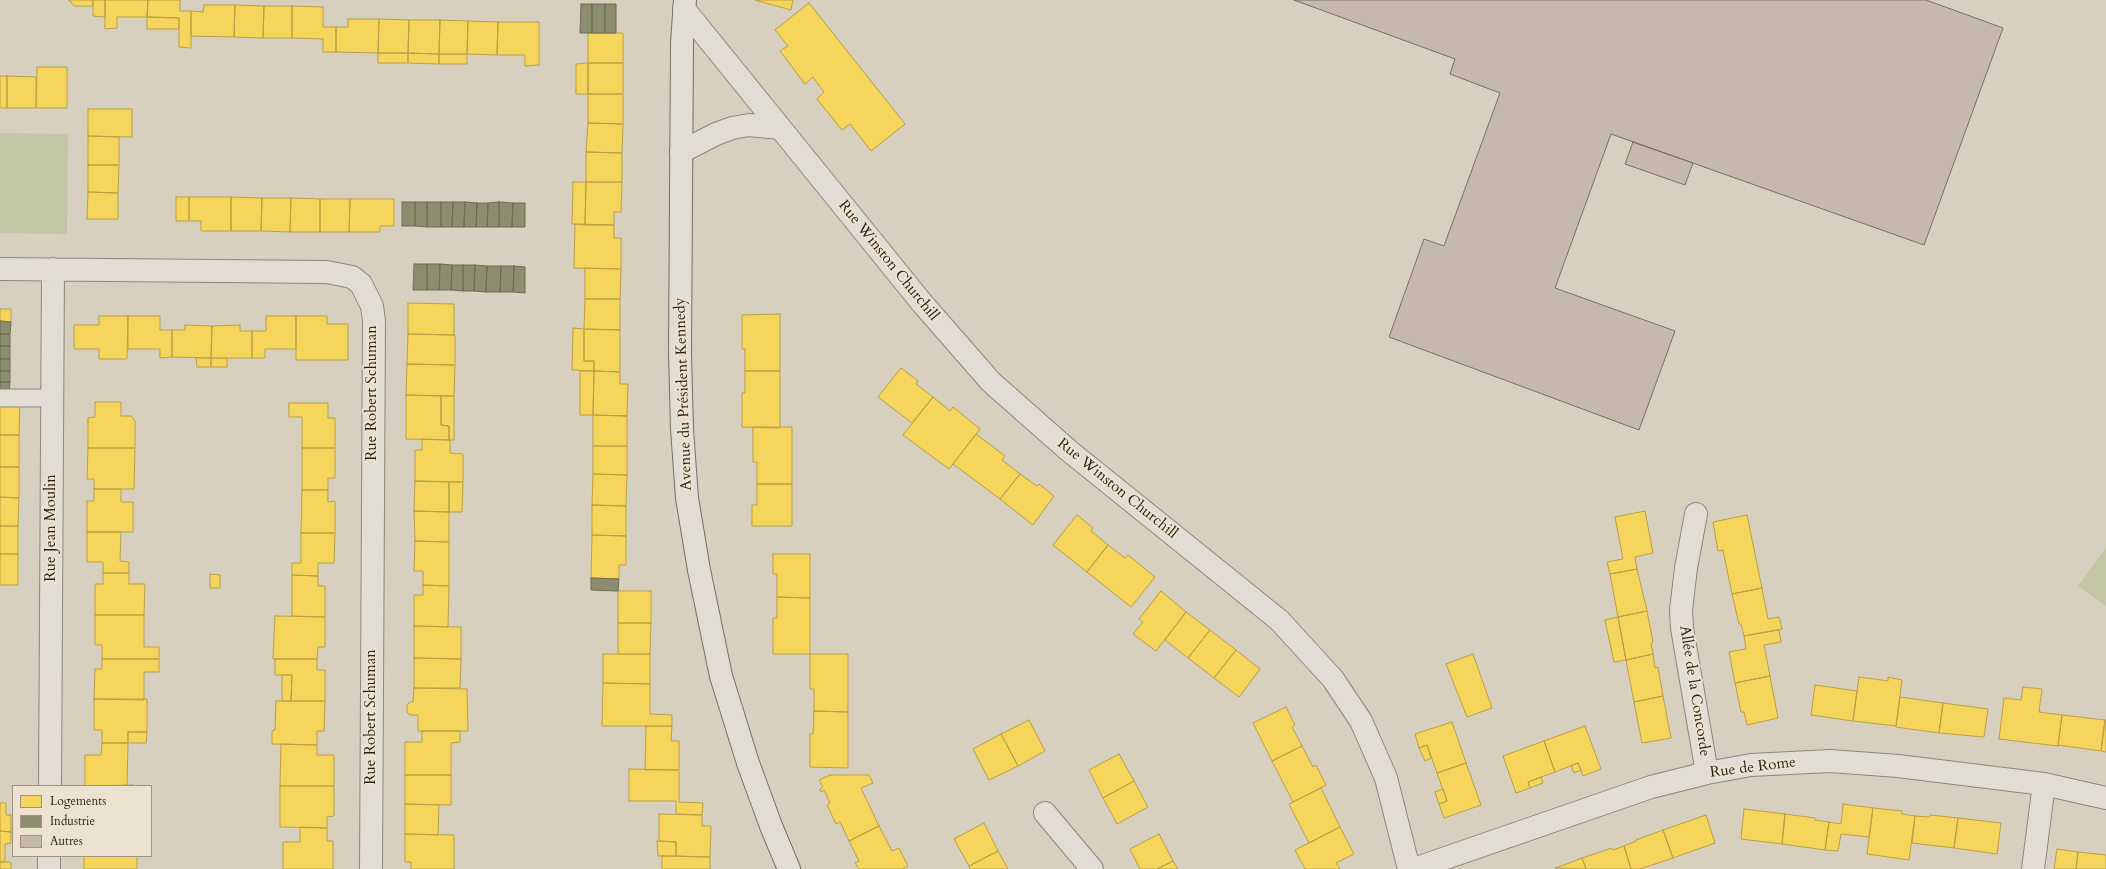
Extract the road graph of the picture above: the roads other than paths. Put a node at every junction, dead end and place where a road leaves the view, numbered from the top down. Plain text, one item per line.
1 (684, 4) edge
2 (780, 128) junction
3 (681, 152) junction
4 (0, 269) edge
5 (54, 269) junction
6 (0, 398) edge
7 (53, 398) junction
8 (1696, 514) dead end
9 (1707, 773) junction
10 (2044, 784) junction
11 (50, 785) edge
12 (2106, 798) edge
13 (1045, 813) dead end
14 (49, 857) edge
15 (49, 869) edge
16 (371, 869) edge
17 (789, 869) edge
18 (1092, 869) edge
19 (1409, 869) edge
20 (1414, 869) edge
21 (2033, 869) edge

1 - 2 street, Rue Winston Churchill
1 - 3 street, Avenue du Président Kennedy
2 - 3 street
2 - 19 street, Rue Winston Churchill
3 - 17 street, Avenue du Président Kennedy
4 - 5 street, Rue Robert Schuman
5 - 7 street, Rue Jean Moulin
5 - 16 street, Rue Robert Schuman
6 - 7 lane
7 - 11 street, Rue Jean Moulin
8 - 9 street, Allée de la Concorde
9 - 10 street, Rue de Rome
9 - 20 street, Rue de Rome
10 - 12 street, Rue de Rome
10 - 21 street
13 - 18 street
14 - 15 street

